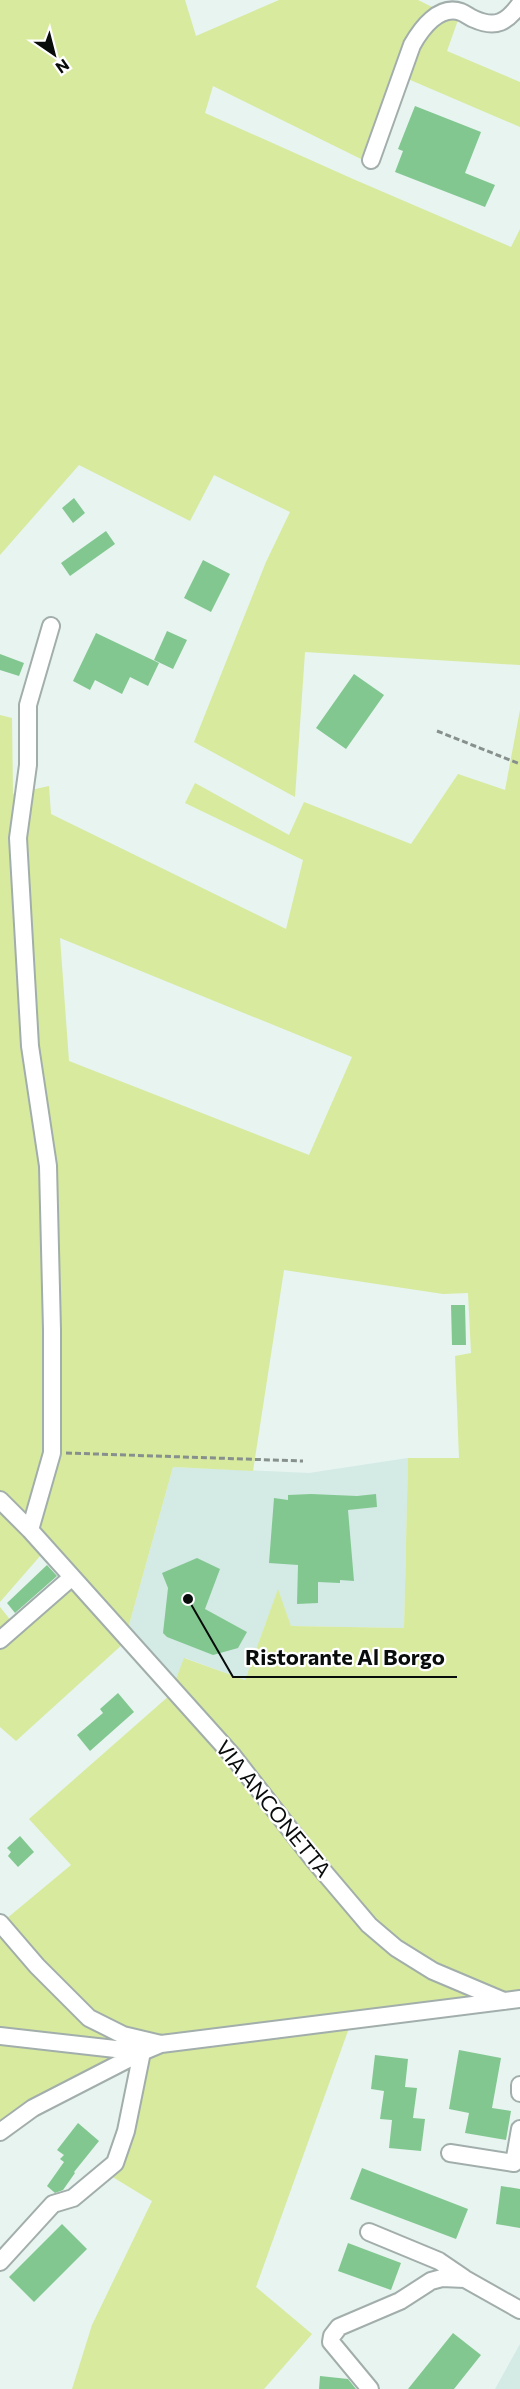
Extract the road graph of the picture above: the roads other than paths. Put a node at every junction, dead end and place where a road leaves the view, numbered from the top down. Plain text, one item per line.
1 (520, 3) edge
2 (371, 160) dead end
3 (51, 626) dead end
4 (0, 1500) edge
5 (30, 1530) junction
6 (71, 1578) junction
7 (0, 1640) edge
8 (0, 1923) edge
9 (512, 2000) edge
10 (0, 2036) edge
11 (161, 2044) junction
12 (142, 2052) junction
13 (520, 2085) edge
14 (520, 2092) edge
15 (520, 2129) edge
16 (0, 2132) edge
17 (450, 2153) dead end
18 (369, 2232) dead end
19 (0, 2262) edge
20 (465, 2279) junction
21 (520, 2310) edge
22 (370, 2389) edge

1 - 2 street
3 - 5 street
4 - 5 street, VIA ANCONETTA
5 - 6 street, VIA ANCONETTA
6 - 7 street
6 - 9 street, VIA ANCONETTA
8 - 11 street
9 - 11 street, VIA ANCONETTA
10 - 12 street
11 - 12 street, VIA ANCONETTA
12 - 16 street, VIA ANCONETTA
12 - 19 street
13 - 14 street
15 - 17 street
18 - 20 street
20 - 21 street
20 - 22 street

